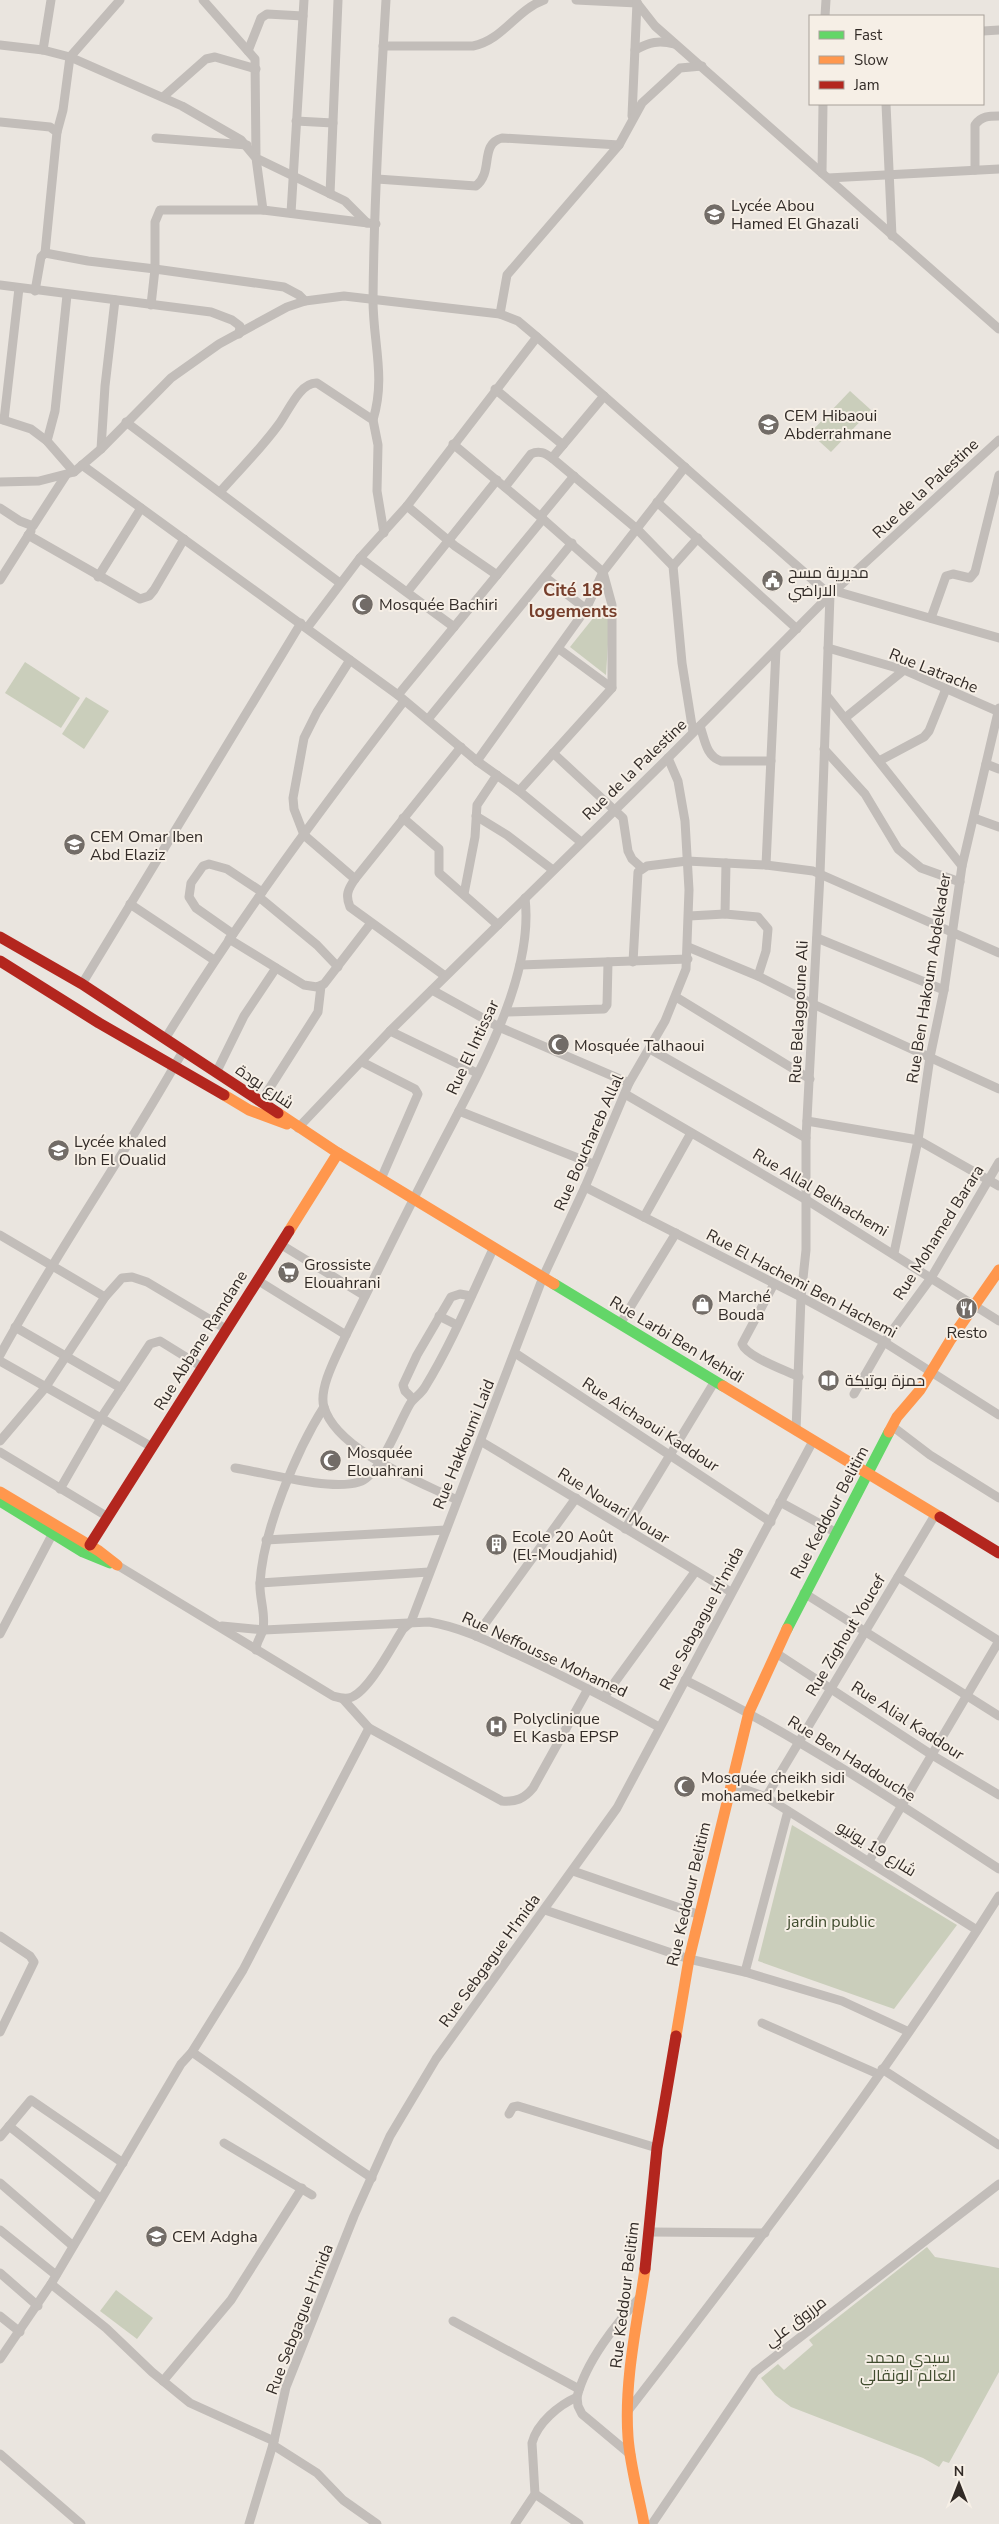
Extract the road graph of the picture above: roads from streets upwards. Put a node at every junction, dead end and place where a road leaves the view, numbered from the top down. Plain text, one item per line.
1 (60, 0) edge
2 (120, 0) edge
3 (204, 0) edge
4 (304, 0) edge
5 (338, 0) edge
6 (386, 0) edge
7 (544, 0) edge
8 (576, 0) edge
9 (826, 0) edge
10 (637, 1) edge
11 (51, 4) edge
12 (825, 15) edge
13 (303, 16) junction
14 (999, 30) edge
15 (984, 31) edge
16 (0, 45) edge
17 (678, 45) junction
18 (383, 46) junction
19 (43, 50) junction
20 (635, 50) junction
21 (248, 51) junction
22 (70, 57) junction
23 (703, 66) junction
24 (256, 69) junction
25 (163, 98) junction
26 (823, 105) edge
27 (886, 105) edge
28 (999, 116) edge
29 (632, 119) junction
30 (296, 120) junction
31 (0, 122) edge
32 (333, 123) junction
33 (57, 132) junction
34 (156, 138) dead end
35 (247, 145) junction
36 (618, 145) junction
37 (256, 158) junction
38 (999, 169) edge
39 (975, 170) junction
40 (292, 175) junction
41 (890, 175) junction
42 (825, 176) junction
43 (377, 179) junction
44 (330, 194) junction
45 (263, 210) junction
46 (291, 213) junction
47 (371, 223) junction
48 (892, 236) junction
49 (45, 253) junction
50 (155, 268) junction
51 (0, 285) edge
52 (19, 288) junction
53 (35, 291) junction
54 (67, 295) junction
55 (114, 300) junction
56 (373, 300) junction
57 (305, 301) junction
58 (151, 305) junction
59 (500, 314) junction
60 (999, 329) edge
61 (239, 334) junction
62 (537, 337) junction
63 (495, 390) junction
64 (604, 396) junction
65 (2, 420) edge
66 (372, 420) junction
67 (126, 422) junction
68 (999, 440) edge
69 (47, 441) junction
70 (453, 444) junction
71 (563, 445) junction
72 (101, 449) junction
73 (552, 458) junction
74 (82, 465) junction
75 (685, 466) junction
76 (70, 473) junction
77 (999, 475) edge
78 (574, 476) junction
79 (497, 480) junction
80 (0, 482) edge
81 (505, 487) junction
82 (220, 492) junction
83 (658, 502) junction
84 (407, 506) junction
85 (0, 508) edge
86 (141, 508) junction
87 (542, 518) junction
88 (33, 526) junction
89 (637, 529) junction
90 (384, 534) junction
91 (28, 535) junction
92 (698, 538) junction
93 (184, 539) junction
94 (447, 540) junction
95 (572, 543) junction
96 (360, 558) junction
97 (673, 566) junction
98 (603, 572) junction
99 (497, 575) junction
100 (98, 576) junction
101 (545, 577) junction
102 (0, 580) edge
103 (340, 584) junction
104 (408, 591) junction
105 (833, 593) junction
106 (586, 609) junction
107 (931, 618) junction
108 (304, 626) junction
109 (454, 627) junction
110 (797, 629) junction
111 (999, 638) edge
112 (828, 648) junction
113 (559, 649) junction
114 (776, 650) junction
115 (350, 660) junction
116 (904, 670) junction
117 (612, 688) junction
118 (946, 689) junction
119 (828, 696) junction
120 (401, 698) junction
121 (999, 710) edge
122 (429, 718) junction
123 (845, 718) junction
124 (697, 729) junction
125 (461, 747) junction
126 (824, 749) junction
127 (554, 753) junction
128 (668, 758) junction
129 (477, 761) junction
130 (771, 761) junction
131 (879, 761) junction
132 (986, 764) junction
133 (999, 769) edge
134 (497, 775) junction
135 (519, 791) junction
136 (615, 810) junction
137 (476, 816) junction
138 (404, 818) junction
139 (974, 818) junction
140 (999, 827) edge
141 (304, 835) junction
142 (581, 842) junction
143 (687, 862) junction
144 (726, 863) junction
145 (766, 865) junction
146 (962, 866) junction
147 (642, 868) junction
148 (553, 870) junction
149 (820, 874) junction
150 (355, 879) junction
151 (960, 882) junction
152 (261, 894) junction
153 (464, 894) junction
154 (525, 898) junction
155 (130, 904) junction
156 (725, 914) junction
157 (689, 916) junction
158 (371, 924) junction
159 (498, 925) junction
160 (952, 933) junction
161 (231, 936) junction
162 (0, 937) edge
163 (817, 938) junction
164 (688, 947) junction
165 (999, 953) edge
166 (688, 959) junction
167 (214, 960) junction
168 (0, 961) edge
169 (608, 962) junction
170 (633, 962) junction
171 (520, 965) junction
172 (338, 967) junction
173 (276, 968) junction
174 (445, 976) junction
175 (758, 976) junction
176 (82, 984) junction
177 (322, 986) junction
178 (432, 990) junction
179 (944, 990) junction
180 (676, 997) junction
181 (813, 1004) junction
182 (506, 1012) junction
183 (499, 1027) junction
184 (390, 1031) junction
185 (165, 1039) junction
186 (650, 1049) junction
187 (183, 1052) junction
188 (930, 1057) junction
189 (362, 1062) junction
190 (175, 1067) junction
191 (216, 1073) junction
192 (478, 1073) junction
193 (810, 1079) junction
194 (629, 1083) junction
195 (999, 1088) edge
196 (625, 1094) junction
197 (262, 1100) junction
198 (459, 1111) junction
199 (807, 1121) junction
200 (298, 1128) junction
201 (691, 1133) junction
202 (806, 1138) junction
203 (918, 1140) junction
204 (338, 1153) junction
205 (999, 1162) edge
206 (594, 1164) junction
207 (381, 1179) junction
208 (989, 1179) junction
209 (999, 1186) edge
210 (585, 1187) junction
211 (414, 1199) junction
212 (805, 1199) junction
213 (644, 1217) junction
214 (676, 1233) junction
215 (0, 1235) edge
216 (280, 1244) junction
217 (494, 1247) junction
218 (894, 1253) junction
219 (51, 1266) junction
220 (999, 1270) edge
221 (543, 1277) junction
222 (931, 1278) junction
223 (257, 1280) junction
224 (774, 1284) junction
225 (365, 1296) junction
226 (471, 1296) junction
227 (105, 1297) junction
228 (801, 1297) junction
229 (975, 1305) junction
230 (439, 1316) junction
231 (999, 1321) edge
232 (620, 1324) junction
233 (457, 1325) junction
234 (16, 1327) junction
235 (226, 1329) junction
236 (346, 1335) junction
237 (884, 1342) junction
238 (515, 1352) junction
239 (0, 1355) edge
240 (67, 1357) junction
241 (0, 1361) edge
242 (202, 1367) junction
243 (931, 1371) junction
244 (799, 1377) junction
245 (715, 1381) junction
246 (45, 1388) junction
247 (121, 1388) junction
248 (854, 1394) dead end
249 (413, 1399) junction
250 (324, 1407) junction
251 (999, 1415) edge
252 (101, 1418) junction
253 (892, 1426) junction
254 (796, 1430) junction
255 (0, 1441) edge
256 (814, 1441) junction
257 (482, 1442) junction
258 (152, 1447) junction
259 (0, 1452) edge
260 (670, 1455) junction
261 (379, 1461) junction
262 (235, 1468) dead end
263 (867, 1474) junction
264 (289, 1478) junction
265 (60, 1489) junction
266 (0, 1492) edge
267 (576, 1498) junction
268 (999, 1498) edge
269 (457, 1500) junction
270 (0, 1501) edge
271 (780, 1502) junction
272 (17, 1507) junction
273 (935, 1515) junction
274 (108, 1517) junction
275 (770, 1522) junction
276 (625, 1529) junction
277 (446, 1530) junction
278 (835, 1532) junction
279 (53, 1533) junction
280 (266, 1540) junction
281 (90, 1545) junction
282 (999, 1553) edge
283 (117, 1565) junction
284 (430, 1572) junction
285 (695, 1572) junction
286 (898, 1577) junction
287 (260, 1583) junction
288 (731, 1592) junction
289 (804, 1593) junction
290 (410, 1622) junction
291 (215, 1625) junction
292 (264, 1630) junction
293 (864, 1632) junction
294 (0, 1634) edge
295 (476, 1636) junction
296 (999, 1641) edge
297 (256, 1650) junction
298 (776, 1652) junction
299 (685, 1680) junction
300 (830, 1688) junction
301 (588, 1689) junction
302 (604, 1697) junction
303 (966, 1697) junction
304 (343, 1698) junction
305 (749, 1712) junction
306 (999, 1716) edge
307 (660, 1727) junction
308 (369, 1728) junction
309 (800, 1742) junction
310 (932, 1755) junction
311 (730, 1784) junction
312 (999, 1795) edge
313 (766, 1797) junction
314 (903, 1806) junction
315 (788, 1811) junction
316 (869, 1861) junction
317 (999, 1869) edge
318 (573, 1871) junction
319 (999, 1896) edge
320 (545, 1910) junction
321 (700, 1915) junction
322 (977, 1930) junction
323 (0, 1936) edge
324 (689, 1959) junction
325 (745, 1972) junction
326 (762, 2023) dead end
327 (0, 2032) edge
328 (907, 2032) junction
329 (192, 2052) junction
330 (880, 2071) junction
331 (509, 2114) dead end
332 (10, 2126) junction
333 (0, 2137) edge
334 (224, 2143) dead end
335 (999, 2145) edge
336 (657, 2148) junction
337 (123, 2163) junction
338 (372, 2178) junction
339 (0, 2183) edge
340 (999, 2184) edge
341 (302, 2188) junction
342 (312, 2195) dead end
343 (101, 2199) junction
344 (0, 2230) edge
345 (650, 2232) junction
346 (765, 2233) junction
347 (73, 2246) junction
348 (0, 2273) edge
349 (56, 2275) junction
350 (51, 2284) junction
351 (640, 2296) junction
352 (38, 2306) junction
353 (0, 2316) edge
354 (453, 2321) dead end
355 (20, 2332) junction
356 (0, 2359) edge
357 (163, 2381) junction
358 (578, 2393) junction
359 (627, 2412) junction
360 (273, 2443) junction
361 (0, 2454) edge
362 (631, 2455) junction
363 (534, 2494) junction
364 (81, 2524) edge
365 (250, 2524) edge
366 (377, 2524) edge
367 (515, 2524) edge
368 (579, 2524) edge
369 (644, 2524) edge
370 (652, 2524) edge

1 - 11 street
2 - 22 street
3 - 21 street
4 - 13 street
5 - 32 street
6 - 18 street
7 - 18 street
8 - 10 street
9 - 12 street
10 - 17 street
10 - 20 street
11 - 19 street
13 - 21 street
13 - 30 street
14 - 15 street
16 - 19 street
17 - 20 street
17 - 23 street
18 - 43 street
19 - 22 street
20 - 29 street
21 - 24 street
22 - 25 street
22 - 33 street
23 - 29 street
23 - 42 street
24 - 25 street
24 - 37 street
25 - 35 street
26 - 42 street
27 - 41 street
28 - 39 street
29 - 36 street
30 - 32 street
30 - 40 street
31 - 33 street
32 - 44 street
33 - 49 street
34 - 35 street
35 - 37 street
36 - 43 street
36 - 59 street
37 - 40 street
37 - 45 street
38 - 39 street
39 - 41 street
40 - 44 street
40 - 46 street
41 - 42 street
41 - 48 street
42 - 48 street
43 - 47 street
44 - 47 street
45 - 46 street
45 - 50 street
46 - 47 street
47 - 56 street
48 - 60 street
49 - 50 street
49 - 53 street
50 - 57 street
50 - 58 street
51 - 52 street
52 - 53 street
52 - 65 street
53 - 54 street
54 - 55 street
54 - 69 street
55 - 58 street
55 - 72 street
56 - 57 street
56 - 59 street
56 - 66 street
57 - 61 street
58 - 61 street
59 - 62 street
61 - 67 street
62 - 63 street
62 - 64 street
63 - 70 street
63 - 71 street
64 - 71 street
64 - 75 street
65 - 69 street
66 - 82 street
66 - 90 street
67 - 72 street
67 - 82 street
68 - 105 street, Rue de la Palestine
69 - 76 street
70 - 79 street
70 - 84 street
71 - 73 street
72 - 74 street
73 - 78 street
73 - 81 street
74 - 76 street
74 - 86 street
75 - 83 street
75 - 105 street
76 - 80 street
76 - 88 street
77 - 107 street
78 - 87 street
78 - 89 street
79 - 81 street
79 - 94 street
81 - 87 street
82 - 103 street
83 - 89 street
83 - 92 street
84 - 90 street
84 - 94 street
85 - 88 street
86 - 93 street
86 - 100 street
87 - 95 street
87 - 99 street
88 - 91 street
89 - 97 street
89 - 98 street
90 - 96 street
91 - 100 street
91 - 102 street
92 - 97 street
92 - 110 street
93 - 100 street
93 - 108 street
94 - 99 street
94 - 104 street
95 - 98 street
95 - 101 street
96 - 103 street
96 - 104 street
97 - 124 street
98 - 106 street
98 - 117 street
99 - 109 street
101 - 106 street
101 - 122 street
103 - 108 street
104 - 109 street
105 - 107 street
105 - 110 street, Rue de la Palestine
105 - 112 street, Rue Belaggoune Ali
106 - 113 street
107 - 111 street
108 - 115 street
108 - 155 street
109 - 120 street
110 - 114 street, Rue de la Palestine
112 - 116 street, Rue Latrache
112 - 119 street, Rue Belaggoune Ali
113 - 117 street
113 - 129 street
114 - 124 street, Rue de la Palestine
114 - 130 street
115 - 120 street
115 - 141 street
116 - 118 street, Rue Latrache
116 - 123 street
117 - 127 street
118 - 121 street, Rue Latrache
118 - 131 street
119 - 123 street
119 - 126 street, Rue Belaggoune Ali
120 - 122 street
120 - 141 street
121 - 132 street, Rue Ben Hakoum Abdelkader
122 - 125 street
123 - 131 street
124 - 128 street, Rue de la Palestine
124 - 130 street
125 - 129 street
125 - 138 street
126 - 149 street, Rue Belaggoune Ali
126 - 151 street
127 - 135 street
127 - 136 street
128 - 136 street, Rue de la Palestine
128 - 143 street, Rue Bouchareb Allal
129 - 134 street
130 - 145 street
131 - 146 street
132 - 133 street
132 - 139 street, Rue Ben Hakoum Abdelkader
134 - 135 street
134 - 137 street
135 - 142 street
136 - 142 street, Rue de la Palestine
136 - 147 street
137 - 148 street
137 - 153 street
138 - 150 street
138 - 153 street
139 - 140 street
139 - 146 street, Rue Ben Hakoum Abdelkader
141 - 150 street
141 - 152 street
142 - 148 street, Rue de la Palestine
143 - 144 street
143 - 147 street
143 - 157 street, Rue Bouchareb Allal
144 - 145 street
144 - 156 street
145 - 149 street
146 - 151 street, Rue Ben Hakoum Abdelkader
147 - 170 street
148 - 154 street, Rue de la Palestine
149 - 160 street
149 - 163 street, Rue Belaggoune Ali
150 - 158 street
151 - 160 street, Rue Ben Hakoum Abdelkader
152 - 161 street
152 - 161 street
152 - 172 street
153 - 159 street
154 - 159 street, Rue de la Palestine
154 - 171 street, Rue El Intissar
155 - 167 street
155 - 176 street
156 - 157 street
156 - 175 street
157 - 164 street, Rue Bouchareb Allal
158 - 172 street
158 - 174 street
159 - 174 street, Rue de la Palestine
160 - 165 street
160 - 179 street, Rue Ben Hakoum Abdelkader
161 - 167 street
161 - 173 street
162 - 176 street, شارع بودة
163 - 179 street
163 - 181 street, Rue Belaggoune Ali
164 - 166 street, Rue Bouchareb Allal
164 - 175 street
166 - 170 street
166 - 180 street, Rue Bouchareb Allal
167 - 185 street
168 - 190 street, شارع بودة
169 - 170 street
169 - 171 street
169 - 182 street
171 - 182 street, Rue El Intissar
172 - 177 street
173 - 177 street
173 - 191 street
174 - 178 street, Rue de la Palestine
175 - 181 street
176 - 185 street, شارع بودة
177 - 197 street
178 - 183 street
178 - 184 street, Rue de la Palestine
179 - 188 street, Rue Ben Hakoum Abdelkader
180 - 186 street, Rue Bouchareb Allal
180 - 193 street
181 - 188 street
181 - 193 street, Rue Belaggoune Ali
182 - 183 street, Rue El Intissar
183 - 192 street, Rue El Intissar
183 - 194 street
184 - 189 street, Rue de la Palestine
184 - 192 street
185 - 187 street, شارع بودة
186 - 194 street, Rue Bouchareb Allal
186 - 202 street
187 - 190 street
187 - 191 street, شارع بودة
188 - 195 street
188 - 203 street, Rue Ben Hakoum Abdelkader
189 - 200 street, Rue de la Palestine
189 - 207 street
190 - 200 street, شارع بودة
190 - 219 street
191 - 197 street, شارع بودة
192 - 198 street, Rue El Intissar
193 - 199 street, Rue Belaggoune Ali
194 - 196 street, Rue Bouchareb Allal
196 - 201 street, Rue Allal Belhachemi
196 - 206 street, Rue Bouchareb Allal
197 - 200 street, شارع بودة
198 - 206 street
198 - 211 street, Rue El Intissar
199 - 202 street, Rue Belaggoune Ali
199 - 203 street
200 - 204 street, Rue Larbi Ben Mehidi
201 - 212 street, Rue Allal Belhachemi
201 - 213 street
202 - 212 street, Rue Belaggoune Ali
203 - 208 street
203 - 218 street, Rue Ben Hakoum Abdelkader
204 - 207 street, Rue Larbi Ben Mehidi
204 - 216 street, Rue Abbane Ramdane
205 - 208 street, Rue Mohamed Barara
206 - 210 street, Rue Bouchareb Allal
207 - 211 street, Rue Larbi Ben Mehidi
208 - 209 street
208 - 222 street, Rue Mohamed Barara
210 - 213 street, Rue El Hachemi Ben Hachemi
210 - 221 street, Rue Bouchareb Allal
211 - 217 street, Rue Larbi Ben Mehidi
211 - 225 street, Rue El Intissar
212 - 218 street, Rue Allal Belhachemi
212 - 228 street, Rue Belaggoune Ali
213 - 214 street, Rue El Hachemi Ben Hachemi
214 - 224 street, Rue El Hachemi Ben Hachemi
214 - 232 street
215 - 219 street
216 - 223 street, Rue Abbane Ramdane
216 - 225 street
217 - 221 street, Rue Larbi Ben Mehidi
217 - 226 street
218 - 222 street, Rue Allal Belhachemi
219 - 227 street
219 - 234 street
220 - 229 street, Rue Keddour Belitim
221 - 232 street, Rue Larbi Ben Mehidi
221 - 238 street, Rue Hakkoumi Laid
222 - 229 street, Rue Allal Belhachemi
222 - 237 street, Rue Mohamed Barara
223 - 235 street, Rue Abbane Ramdane
223 - 236 street
224 - 228 street, Rue El Hachemi Ben Hachemi
224 - 244 street
225 - 236 street, Rue El Intissar
226 - 230 street
226 - 233 street
227 - 235 street
227 - 240 street
228 - 237 street, Rue El Hachemi Ben Hachemi
228 - 244 street, Rue Belaggoune Ali
229 - 231 street, Rue Allal Belhachemi
229 - 243 street, Rue Keddour Belitim
230 - 233 street
230 - 249 street
232 - 245 street, Rue Larbi Ben Mehidi
233 - 249 street
234 - 239 street
234 - 240 street
235 - 242 street, Rue Abbane Ramdane
236 - 250 street, Rue El Intissar
237 - 243 street, Rue El Hachemi Ben Hachemi
237 - 248 street, Rue Mohamed Barara
238 - 257 street, Rue Hakkoumi Laid
238 - 260 street, Rue Aichaoui Kaddour
240 - 246 street
240 - 247 street
241 - 246 street
242 - 247 street
242 - 258 street, Rue Abbane Ramdane
243 - 251 street, Rue El Hachemi Ben Hachemi
243 - 253 street, Rue Keddour Belitim
244 - 254 street, Rue Belaggoune Ali
245 - 254 street, Rue Larbi Ben Mehidi
245 - 260 street
246 - 252 street
246 - 255 street
247 - 252 street
249 - 261 street
250 - 261 street
250 - 264 street, Rue El Intissar
252 - 258 street
252 - 265 street
253 - 263 street, Rue Keddour Belitim
253 - 268 street
254 - 256 street, Rue Larbi Ben Mehidi
256 - 263 street, Rue Larbi Ben Mehidi
256 - 271 street, Rue Sebgague H'mida
257 - 267 street, Rue Nouari Nouar
257 - 269 street, Rue Hakkoumi Laid
258 - 274 street, Rue Abbane Ramdane
259 - 265 street
260 - 275 street, Rue Aichaoui Kaddour
260 - 276 street
261 - 264 street
261 - 269 street
262 - 264 street
263 - 273 street, Rue Larbi Ben Mehidi
263 - 278 street, Rue Keddour Belitim
264 - 280 street, Rue El Intissar
265 - 274 street
266 - 272 street
267 - 276 street, Rue Nouari Nouar
267 - 295 street
269 - 277 street, Rue Hakkoumi Laid
270 - 272 street
271 - 275 street, Rue Sebgague H'mida
271 - 278 street
272 - 279 street
272 - 281 street
273 - 282 street, Rue Larbi Ben Mehidi
273 - 286 street, Rue Zighout Youcef
274 - 281 street, Rue Abbane Ramdane
275 - 288 street, Rue Sebgague H'mida
276 - 285 street, Rue Nouari Nouar
277 - 280 street
277 - 284 street, Rue Hakkoumi Laid
278 - 289 street, Rue Keddour Belitim
279 - 283 street
279 - 294 street
280 - 287 street, Rue El Intissar
281 - 283 street
283 - 291 street
284 - 287 street
284 - 290 street, Rue Hakkoumi Laid
285 - 288 street, Rue Nouari Nouar
285 - 302 street
286 - 293 street, Rue Zighout Youcef
286 - 296 street
287 - 292 street, Rue El Intissar
288 - 299 street, Rue Sebgague H'mida
289 - 293 street
289 - 298 street, Rue Keddour Belitim
290 - 292 street, Rue Neffousse Mohamed
290 - 295 street, Rue Neffousse Mohamed
290 - 304 street, Rue Hakkoumi Laid
291 - 292 street, Rue Neffousse Mohamed
291 - 297 street
292 - 297 street
293 - 300 street, Rue Zighout Youcef
293 - 303 street
295 - 301 street, Rue Neffousse Mohamed
296 - 303 street
297 - 304 street
298 - 300 street, Rue Alial Kaddour
298 - 305 street, Rue Keddour Belitim
299 - 305 street, Rue Ben Haddouche
299 - 307 street, Rue Sebgague H'mida
300 - 309 street, Rue Zighout Youcef
300 - 310 street, Rue Alial Kaddour
301 - 302 street, Rue Neffousse Mohamed
301 - 308 street
302 - 307 street, Rue Neffousse Mohamed
303 - 306 street
303 - 310 street
304 - 308 street
305 - 309 street, Rue Ben Haddouche
305 - 311 street, Rue Keddour Belitim
307 - 318 street, Rue Sebgague H'mida
308 - 329 street
309 - 313 street, Rue Zighout Youcef
309 - 314 street, Rue Ben Haddouche
310 - 312 street, Rue Alial Kaddour
310 - 314 street
311 - 313 street, شارع 19 يونيو
311 - 321 street, Rue Keddour Belitim
313 - 315 street, شارع 19 يونيو
314 - 316 street
314 - 317 street, Rue Ben Haddouche
315 - 316 street, شارع 19 يونيو
315 - 325 street
316 - 322 street, شارع 19 يونيو
318 - 320 street, Rue Sebgague H'mida
318 - 321 street
319 - 322 street
320 - 324 street
320 - 338 street, Rue Sebgague H'mida
321 - 324 street, Rue Keddour Belitim
322 - 328 street
323 - 327 street
324 - 325 street
324 - 336 street, Rue Keddour Belitim
325 - 328 street
326 - 330 street
328 - 330 street
329 - 337 street
329 - 338 street
330 - 335 street
330 - 346 street
331 - 336 street
332 - 333 street
332 - 337 street
332 - 343 street
334 - 341 street
336 - 345 street, Rue Keddour Belitim
337 - 343 street
338 - 360 street, Rue Sebgague H'mida
339 - 347 street
340 - 370 street, مرزوق علي
341 - 342 street
341 - 357 street
343 - 347 street
344 - 349 street
345 - 346 street
345 - 351 street, Rue Keddour Belitim
346 - 359 street
347 - 349 street
348 - 352 street
349 - 350 street
350 - 352 street
350 - 357 street
351 - 358 street
351 - 359 street, Rue Keddour Belitim
352 - 355 street
353 - 355 street
354 - 358 street
355 - 356 street
357 - 360 street
358 - 362 street
358 - 363 street
359 - 362 street, Rue Keddour Belitim
360 - 365 street, Rue Sebgague H'mida
360 - 366 street
361 - 364 street
362 - 369 street, Rue Keddour Belitim
363 - 367 street
363 - 368 street

